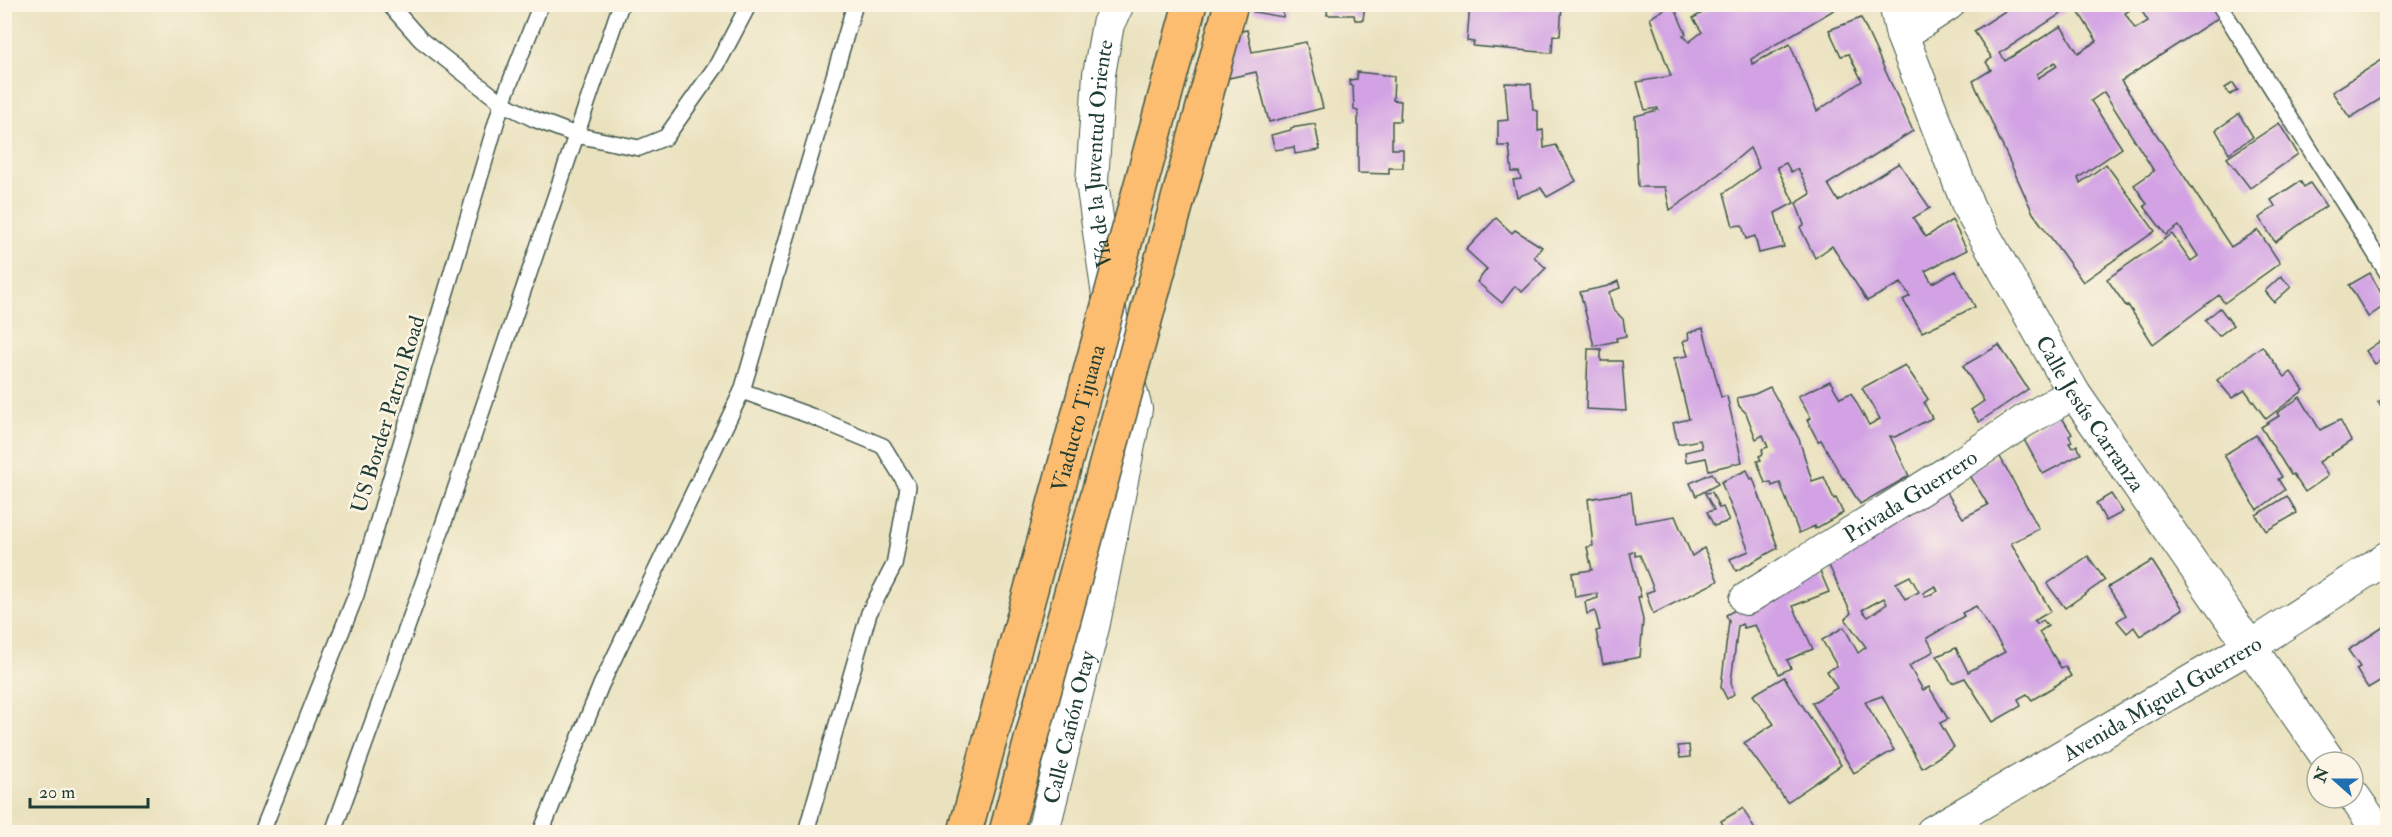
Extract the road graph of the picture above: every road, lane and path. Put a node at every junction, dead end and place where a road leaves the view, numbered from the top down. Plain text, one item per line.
1 (389, 4) edge
2 (541, 4) edge
3 (621, 4) edge
4 (749, 4) edge
5 (855, 4) edge
6 (1118, 4) edge
7 (1190, 4) edge
8 (1231, 4) edge
9 (1895, 4) edge
10 (1949, 4) edge
11 (2219, 4) edge
12 (1902, 35) junction
13 (502, 103) junction
14 (576, 135) junction
15 (2388, 274) edge
16 (742, 391) junction
17 (2074, 393) junction
18 (2388, 557) edge
19 (1746, 599) dead end
20 (1094, 623) joint
21 (2251, 646) junction
22 (2322, 750) edge
23 (2364, 810) edge
24 (262, 832) edge
25 (333, 832) edge
26 (540, 832) edge
27 (806, 832) edge
28 (966, 832) edge
29 (1006, 832) edge
30 (1043, 832) edge
31 (1932, 832) edge
32 (2379, 832) edge

1 - 13 lane
2 - 13 lane, US Border Patrol Road
3 - 14 lane
4 - 14 lane
5 - 16 lane
6 - 20 street, Vía de la Juventud Oriente
7 - 28 highway, Viaducto Tijuana, bridge
8 - 29 highway, Viaducto Tijuana, bridge
9 - 12 street, Calle Jesús Carranza
10 - 12 street
11 - 15 lane
12 - 17 street, Calle Jesús Carranza
13 - 14 lane
13 - 24 lane, US Border Patrol Road
14 - 25 lane
16 - 26 lane
16 - 27 lane
17 - 19 street, Privada Guerrero
17 - 21 street, Calle Jesús Carranza
18 - 21 street, Avenida Miguel Guerrero
20 - 30 street, Calle Cañón Otay
21 - 22 street, Calle Jesús Carranza
21 - 31 street, Avenida Miguel Guerrero
23 - 32 street

